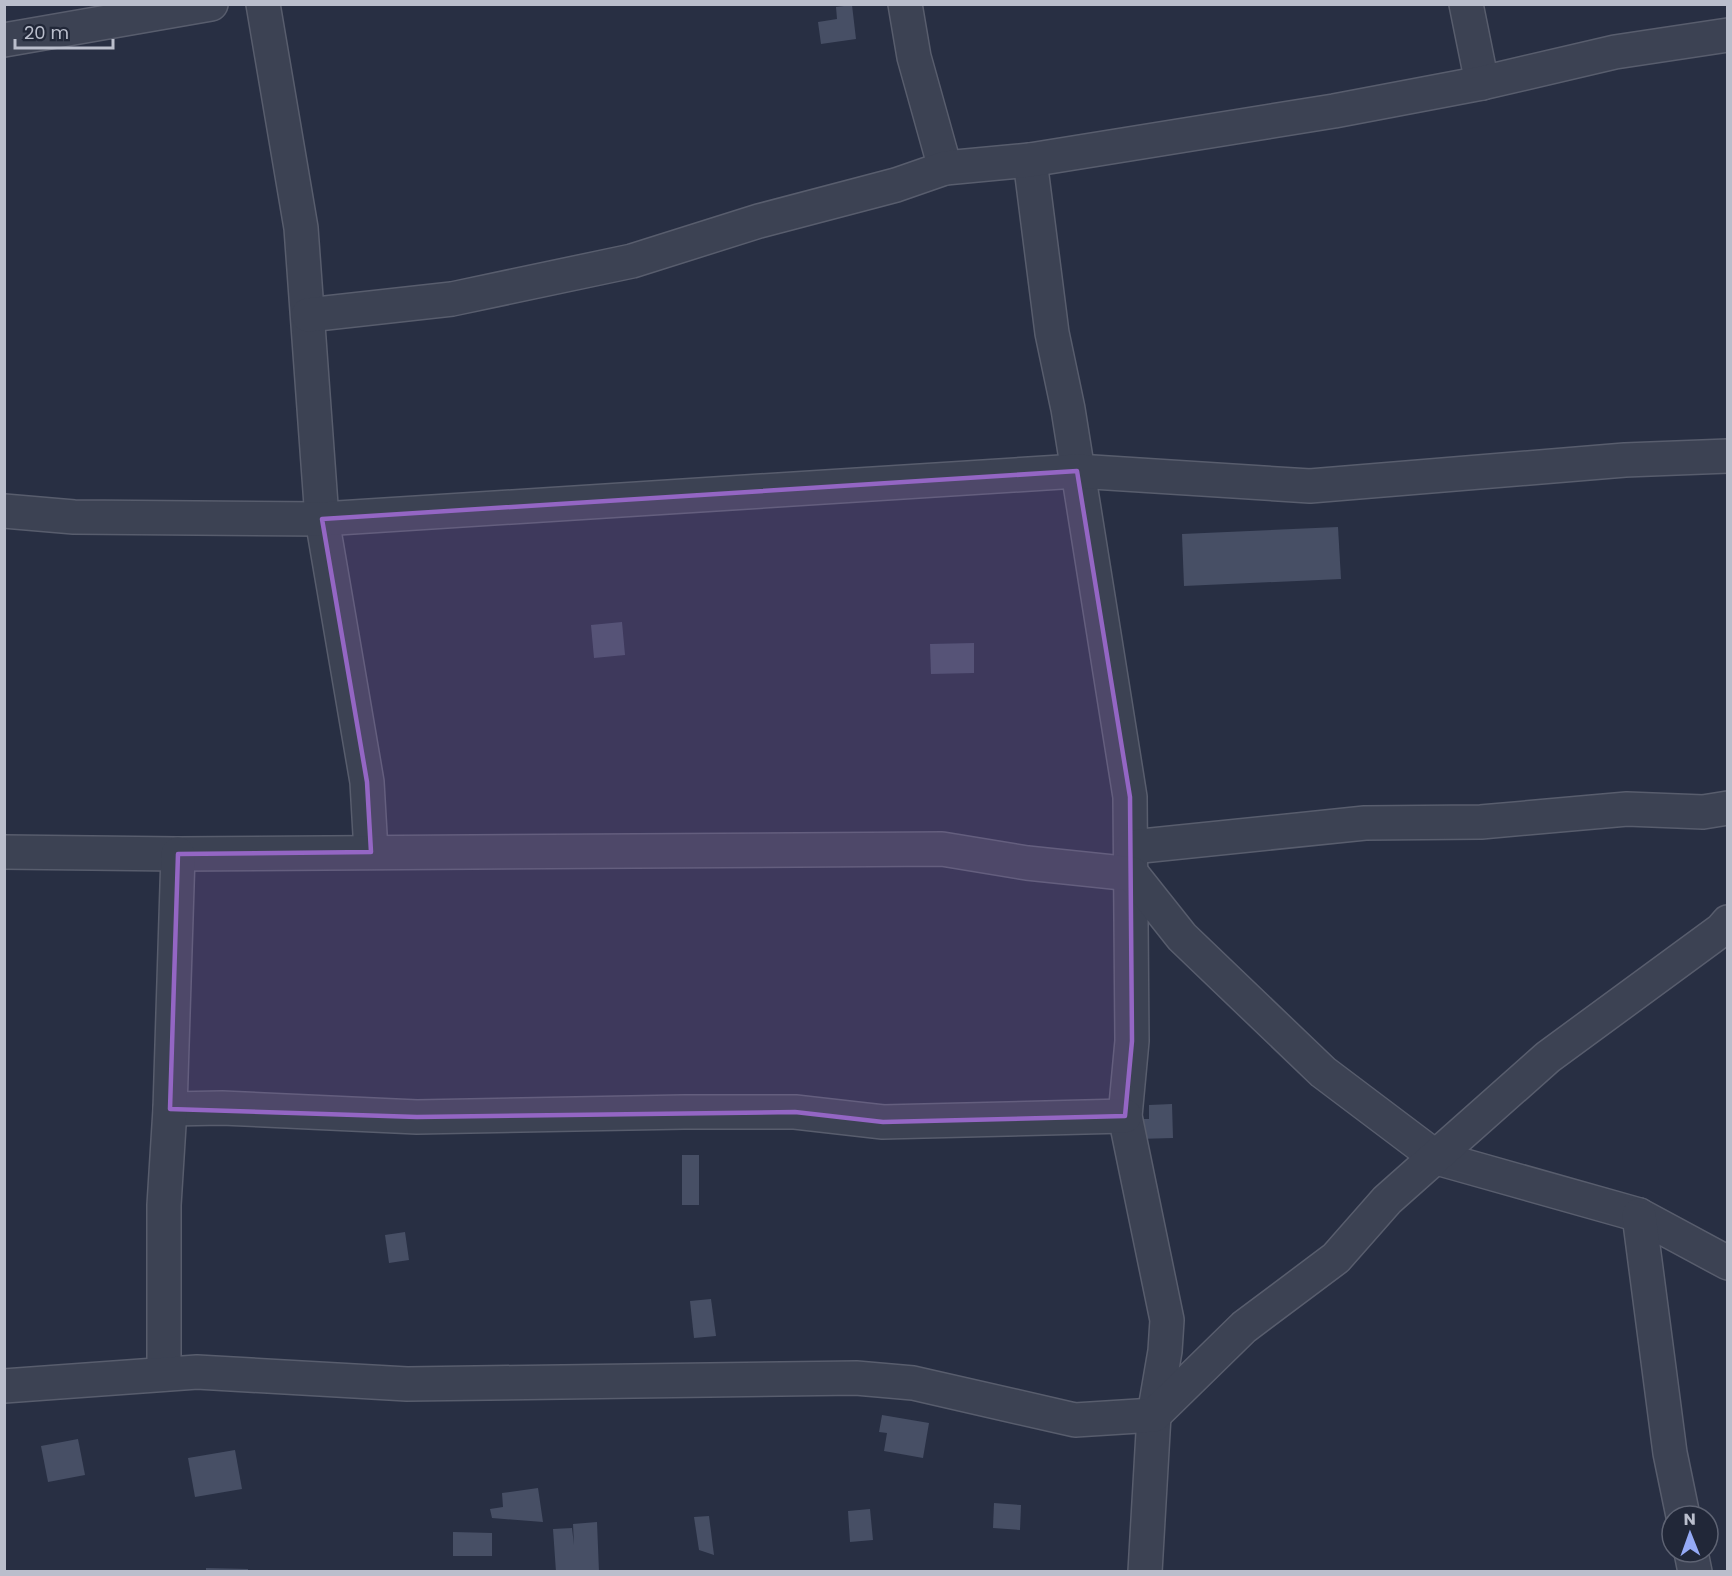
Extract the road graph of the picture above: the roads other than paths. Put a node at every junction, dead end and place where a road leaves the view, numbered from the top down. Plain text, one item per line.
1 (211, 4) edge
2 (264, 4) edge
3 (905, 4) edge
4 (1466, 4) edge
5 (1728, 35) edge
6 (4, 40) edge
7 (1482, 83) junction
8 (1030, 160) junction
9 (945, 168) junction
10 (308, 315) junction
11 (1728, 456) edge
12 (1077, 471) junction
13 (4, 511) edge
14 (322, 519) junction
15 (1728, 808) edge
16 (4, 852) edge
17 (371, 852) junction
18 (178, 854) junction
19 (1132, 860) junction
20 (1728, 922) edge
21 (170, 1109) junction
22 (1125, 1116) junction
23 (1437, 1158) junction
24 (1639, 1215) junction
25 (1728, 1263) edge
26 (164, 1374) junction
27 (4, 1386) edge
28 (1154, 1415) junction
29 (1681, 1504) edge
30 (1145, 1572) edge

1 - 6 street
2 - 10 street
3 - 9 street
4 - 7 street
5 - 7 street
7 - 8 street
8 - 9 street
8 - 12 street
9 - 10 street
10 - 14 street
11 - 12 street
12 - 14 street
12 - 19 street
13 - 14 street
14 - 17 street
15 - 19 street
16 - 18 street
17 - 18 street
17 - 19 street
18 - 21 street
19 - 22 street
19 - 23 street
20 - 23 street
21 - 22 street
21 - 26 street
22 - 28 street
23 - 24 street
23 - 28 street
24 - 25 street
24 - 29 street
26 - 27 street
26 - 28 street
28 - 30 street

